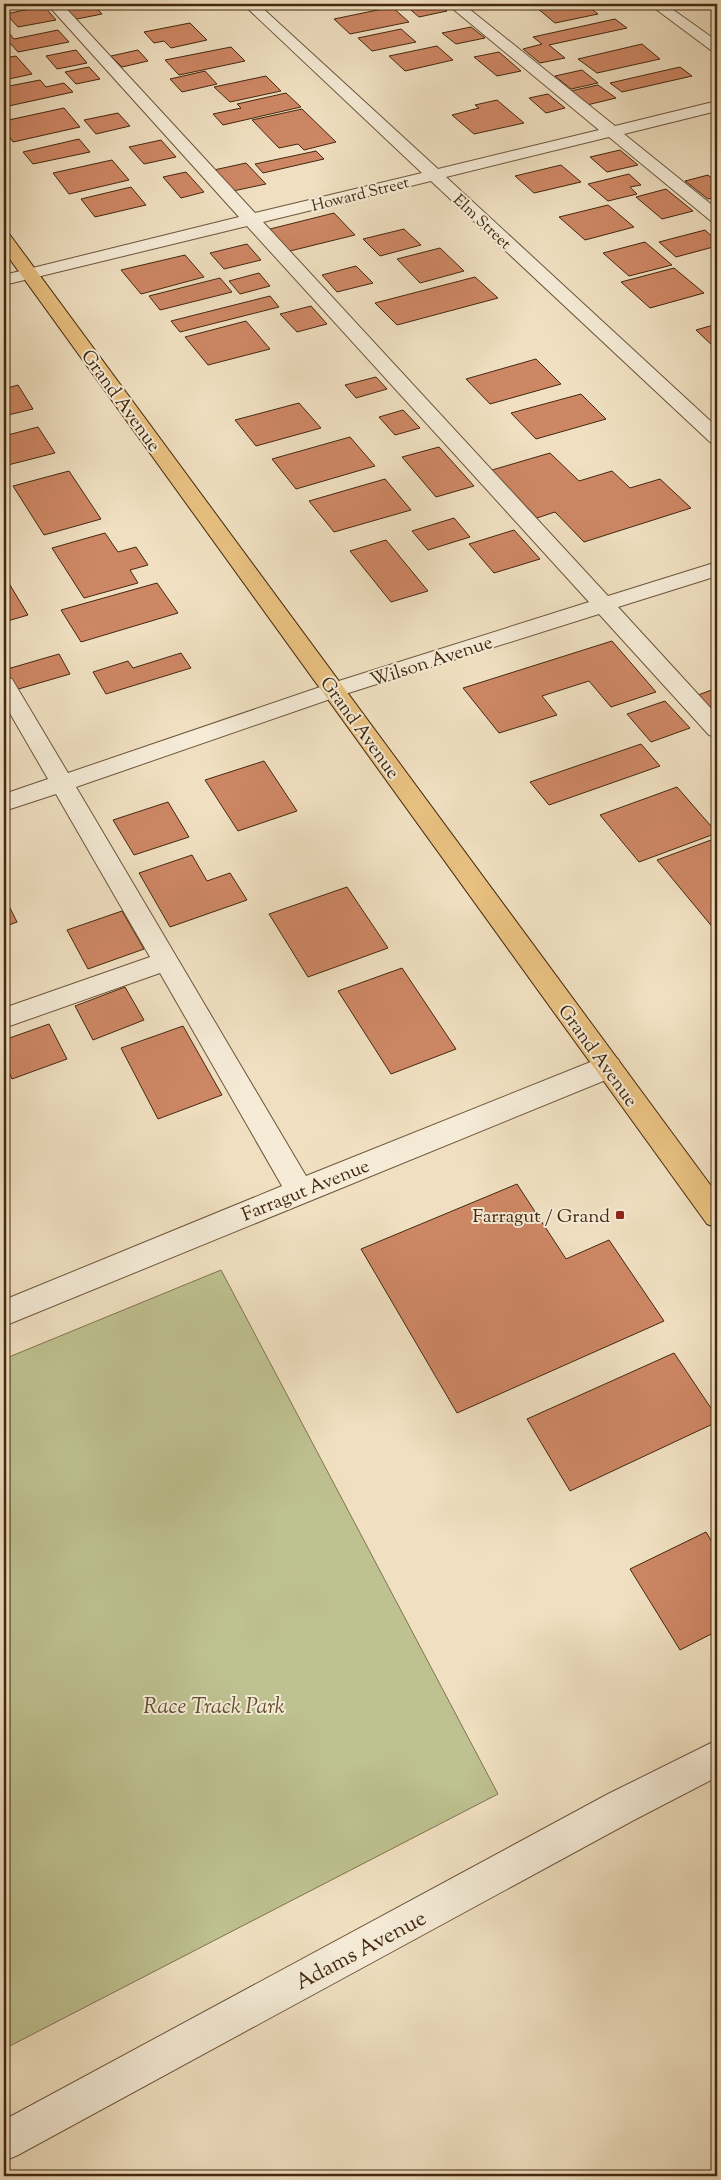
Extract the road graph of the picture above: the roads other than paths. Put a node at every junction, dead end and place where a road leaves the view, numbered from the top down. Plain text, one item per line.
1 (54, 4) edge
2 (250, 4) edge
3 (454, 4) edge
4 (656, 4) edge
5 (717, 48) edge
6 (717, 106) edge
7 (611, 132) junction
8 (434, 174) junction
9 (717, 217) edge
10 (250, 220) junction
11 (4, 239) edge
12 (30, 274) junction
13 (4, 280) edge
14 (717, 438) edge
15 (717, 569) edge
16 (605, 605) junction
17 (4, 684) edge
18 (334, 690) junction
19 (717, 729) edge
20 (62, 783) junction
21 (4, 803) edge
22 (166, 961) junction
23 (4, 1018) edge
24 (608, 1067) junction
25 (300, 1191) junction
26 (717, 1216) edge
27 (4, 1313) edge
28 (717, 1758) edge
29 (4, 2141) edge

1 - 10 street
2 - 8 street, Elm Street
3 - 7 street
4 - 5 street
6 - 7 street, Howard Street
7 - 8 street, Howard Street
7 - 9 street
8 - 10 street, Howard Street
8 - 14 street, Elm Street
10 - 12 street, Howard Street
10 - 16 street
11 - 12 main road, Grand Avenue
12 - 13 street, Howard Street
12 - 18 main road, Grand Avenue
15 - 16 street, Wilson Avenue
16 - 18 street, Wilson Avenue
16 - 19 street
17 - 20 street
18 - 20 street, Wilson Avenue
18 - 24 main road, Grand Avenue
20 - 21 street, Wilson Avenue
20 - 22 street
22 - 23 street
22 - 25 street
24 - 25 street, Farragut Avenue
24 - 26 main road, Grand Avenue
25 - 27 street, Farragut Avenue
28 - 29 street, Adams Avenue

